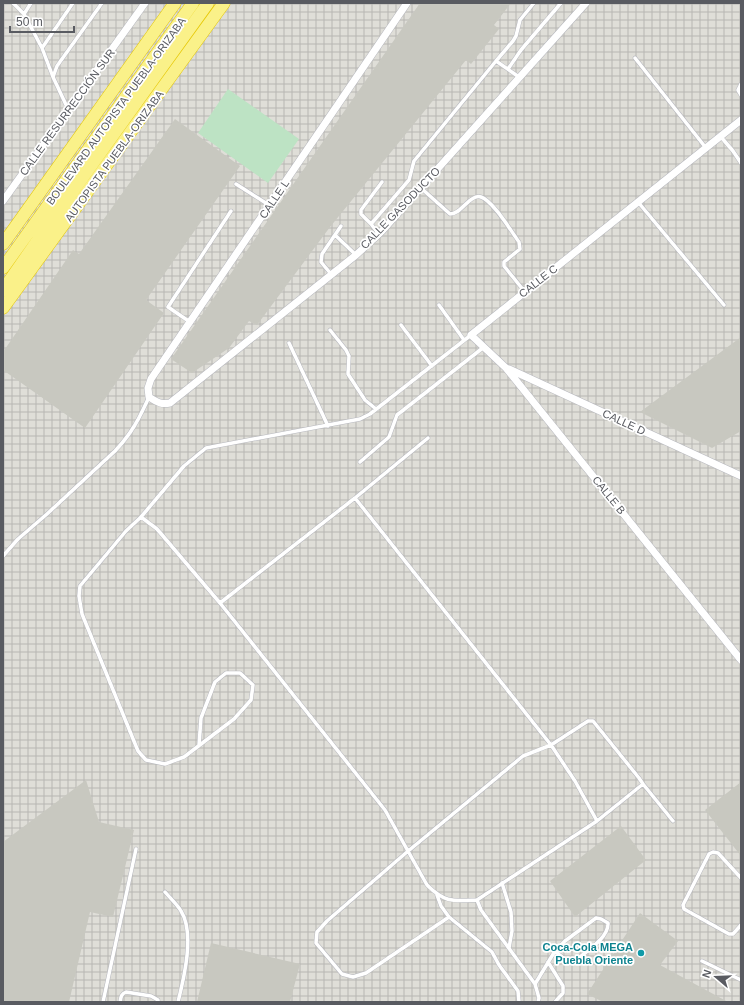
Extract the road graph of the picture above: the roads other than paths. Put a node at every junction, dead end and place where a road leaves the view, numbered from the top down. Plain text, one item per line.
1 (14, 3) edge
2 (31, 3) edge
3 (73, 3) edge
4 (102, 3) edge
5 (145, 3) edge
6 (175, 3) edge
7 (193, 3) edge
8 (208, 3) edge
9 (224, 3) edge
10 (407, 3) edge
11 (534, 3) edge
12 (561, 3) edge
13 (586, 3) edge
14 (24, 14) junction
15 (42, 48) junction
16 (635, 58) dead end
17 (496, 61) junction
18 (508, 69) junction
19 (53, 77) junction
20 (520, 78) junction
21 (741, 84) edge
22 (741, 95) edge
23 (68, 109) junction
24 (741, 120) edge
25 (720, 137) junction
26 (706, 148) junction
27 (741, 163) edge
28 (382, 182) dead end
29 (236, 184) dead end
30 (421, 188) junction
31 (3, 201) edge
32 (638, 202) junction
33 (269, 205) junction
34 (231, 211) dead end
35 (42, 223) junction
36 (371, 224) junction
37 (341, 226) dead end
38 (378, 233) junction
39 (335, 235) junction
40 (3, 244) edge
41 (356, 255) junction
42 (3, 268) edge
43 (331, 274) junction
44 (3, 290) edge
45 (525, 292) junction
46 (439, 305) dead end
47 (724, 305) dead end
48 (3, 308) edge
49 (190, 322) junction
50 (401, 325) dead end
51 (330, 330) dead end
52 (470, 335) junction
53 (464, 340) junction
54 (289, 343) dead end
55 (484, 347) junction
56 (432, 366) junction
57 (506, 368) junction
58 (149, 397) junction
59 (376, 410) junction
60 (328, 426) junction
61 (428, 438) dead end
62 (360, 462) dead end
63 (741, 476) edge
64 (355, 498) junction
65 (141, 517) junction
66 (3, 555) edge
67 (220, 603) junction
68 (741, 660) edge
69 (199, 745) junction
70 (551, 745) junction
71 (643, 784) junction
72 (596, 821) junction
73 (672, 821) dead end
74 (136, 849) dead end
75 (407, 852) junction
76 (741, 878) edge
77 (502, 883) junction
78 (164, 892) dead end
79 (437, 895) junction
80 (477, 900) junction
81 (449, 917) junction
82 (741, 925) edge
83 (509, 948) junction
84 (555, 951) junction
85 (702, 961) dead end
86 (548, 962) junction
87 (741, 980) edge
88 (535, 984) junction
89 (103, 1002) edge
90 (120, 1002) edge
91 (158, 1002) edge
92 (178, 1002) edge
93 (519, 1002) edge
94 (538, 1002) edge
95 (555, 1002) edge

1 - 14 lane
2 - 14 lane
3 - 15 lane
4 - 19 lane
5 - 23 street, CALLE RESURRECCIÓN SUR
6 - 40 highway
7 - 35 highway, BOULEVARD AUTOPISTA PUEBLA-ORIZABA
8 - 35 highway, BOULEVARD AUTOPISTA PUEBLA-ORIZABA
9 - 48 highway, AUTOPISTA PUEBLA-ORIZABA
10 - 33 street, CALLE L
11 - 17 lane
12 - 18 lane
13 - 20 street, CALLE GASODUCTO
14 - 15 lane
15 - 19 lane
16 - 26 lane
17 - 18 lane
17 - 36 lane
18 - 20 lane
19 - 23 lane
20 - 30 street, CALLE GASODUCTO
21 - 22 lane
23 - 31 street, CALLE RESURRECCIÓN SUR
24 - 25 street, CALLE C
25 - 26 street, CALLE C
25 - 27 lane
26 - 32 street, CALLE C
28 - 36 lane
29 - 33 lane
30 - 38 street, CALLE GASODUCTO
30 - 45 lane
32 - 45 street, CALLE C
32 - 47 lane
33 - 49 street, CALLE L
34 - 49 lane
35 - 42 highway
35 - 44 highway
36 - 38 lane
37 - 39 lane
38 - 41 street, CALLE GASODUCTO
39 - 41 lane
39 - 43 lane
41 - 43 street, CALLE GASODUCTO
43 - 58 street, CALLE GASODUCTO
45 - 52 street, CALLE C
46 - 53 lane
49 - 58 street, CALLE L
50 - 56 lane
51 - 59 lane
52 - 53 lane, CALLE C
52 - 55 street, CALLE B
53 - 56 lane, CALLE C
54 - 60 lane
55 - 57 street, CALLE B
55 - 62 lane
56 - 59 lane, CALLE C
57 - 63 street, CALLE D
57 - 68 street, CALLE B
58 - 66 lane
59 - 60 lane, CALLE C
60 - 65 lane, CALLE C
61 - 64 lane
64 - 67 lane
64 - 70 lane
65 - 67 lane
65 - 69 lane, CALLE C
67 - 75 lane
69 - 69 lane, CALLE C
70 - 71 lane
70 - 72 lane
70 - 75 lane
71 - 72 lane
71 - 73 lane
72 - 77 lane
74 - 89 lane
75 - 79 lane
75 - 81 lane
76 - 82 lane
77 - 80 lane
77 - 83 lane
78 - 92 lane
79 - 80 lane
79 - 81 lane
80 - 83 lane
81 - 93 lane
83 - 88 lane
84 - 84 lane
84 - 86 lane
85 - 87 lane
86 - 88 lane
86 - 95 lane
88 - 94 lane
90 - 91 lane

